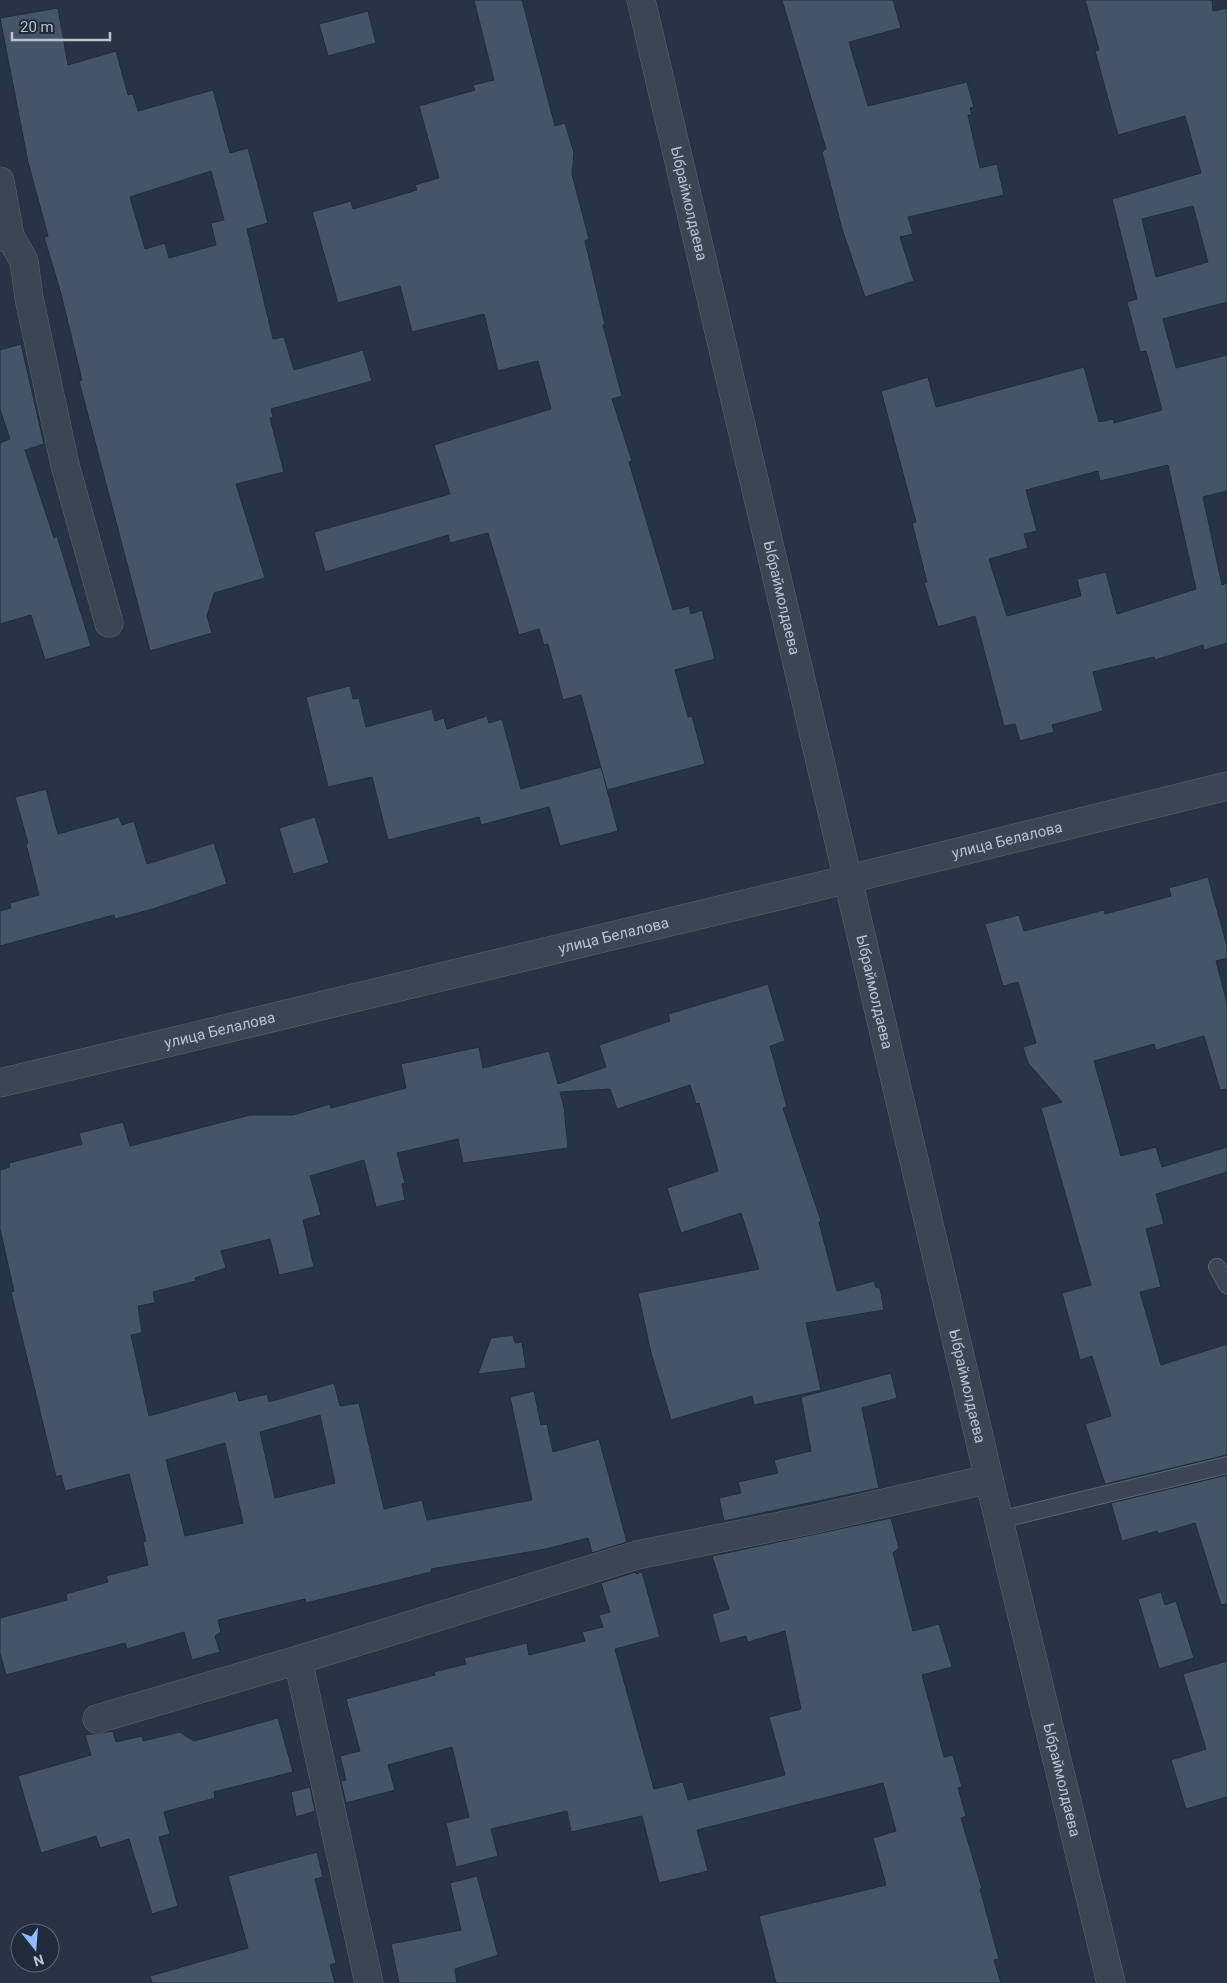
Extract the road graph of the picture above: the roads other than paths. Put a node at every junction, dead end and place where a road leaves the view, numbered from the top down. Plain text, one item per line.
1 (641, 0) edge
2 (0, 181) edge
3 (5, 236) edge
4 (109, 623) dead end
5 (1227, 786) edge
6 (849, 879) junction
7 (0, 1083) edge
8 (1217, 1267) dead end
9 (1227, 1285) edge
10 (1227, 1465) edge
11 (989, 1479) junction
12 (999, 1520) junction
13 (298, 1660) junction
14 (97, 1719) dead end
15 (369, 1983) edge
16 (1111, 1983) edge

1 - 6 street, Ыбраймолдаева
2 - 3 street
3 - 4 street
5 - 6 street, улица Белалова
6 - 7 street, улица Белалова
6 - 11 street, Ыбраймолдаева
8 - 9 lane
10 - 12 lane
11 - 12 street, Ыбраймолдаева
11 - 13 street
12 - 16 street, Ыбраймолдаева
13 - 14 street
13 - 15 street

